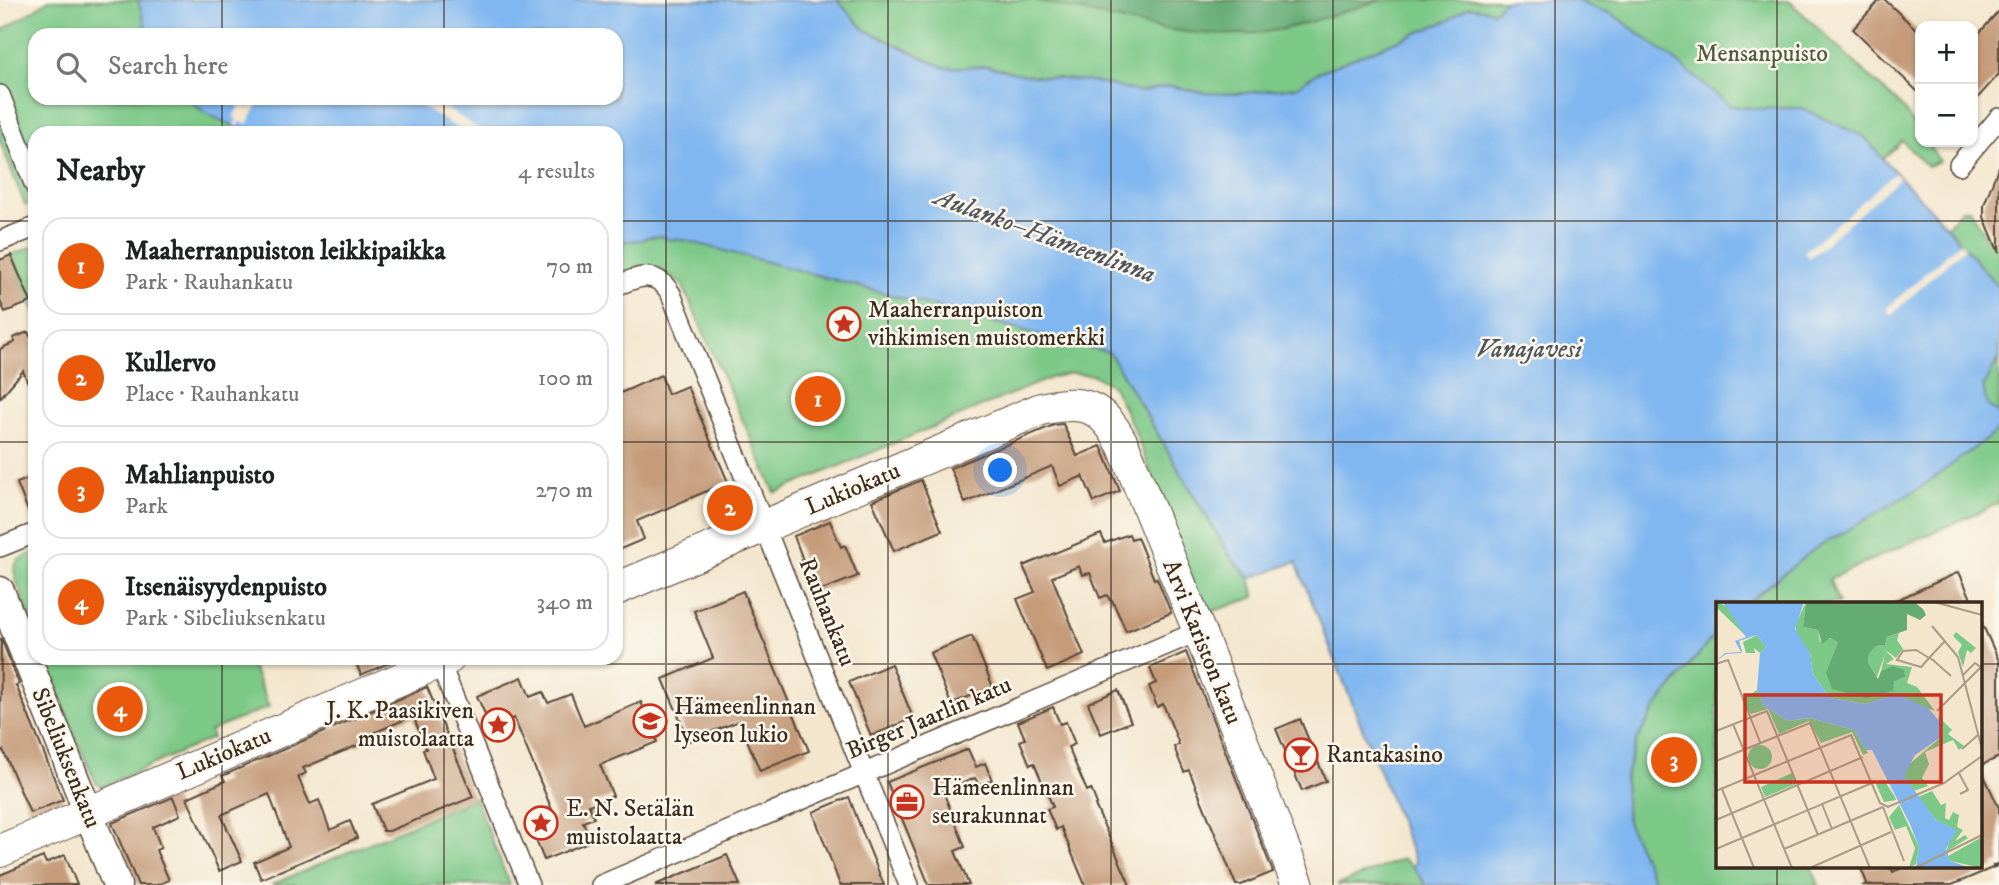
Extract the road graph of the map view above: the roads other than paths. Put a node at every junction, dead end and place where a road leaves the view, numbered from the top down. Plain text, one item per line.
1 (0, 95) edge
2 (1999, 118) edge
3 (1959, 165) dead end
4 (28, 168) edge
5 (28, 230) edge
6 (0, 241) edge
7 (623, 284) edge
8 (1091, 408) joint
9 (766, 527) junction
10 (28, 536) edge
11 (0, 547) edge
12 (623, 586) edge
13 (0, 591) edge
14 (1199, 631) junction
15 (28, 662) edge
16 (29, 665) edge
17 (428, 665) edge
18 (444, 665) edge
19 (864, 772) junction
20 (88, 813) junction
21 (0, 851) edge
22 (117, 885) edge
23 (529, 885) edge
24 (601, 885) edge
25 (909, 885) edge
26 (1298, 885) edge

1 - 4 street
2 - 3 street
5 - 6 street
7 - 9 street, Rauhankatu
8 - 9 main road, Lukiokatu
8 - 14 main road, Arvi Kariston katu
9 - 12 main road, Lukiokatu
9 - 19 street, Rauhankatu
10 - 11 street
13 - 15 street, Sibeliuksenkatu
14 - 19 street, Birger Jaarlin katu
14 - 26 main road, Arvi Kariston katu
16 - 20 street, Sibeliuksenkatu
17 - 20 main road, Lukiokatu
18 - 23 street
19 - 24 street, Birger Jaarlin katu
19 - 25 street, Rauhankatu
20 - 21 main road, Lukiokatu
20 - 22 street, Sibeliuksenkatu

